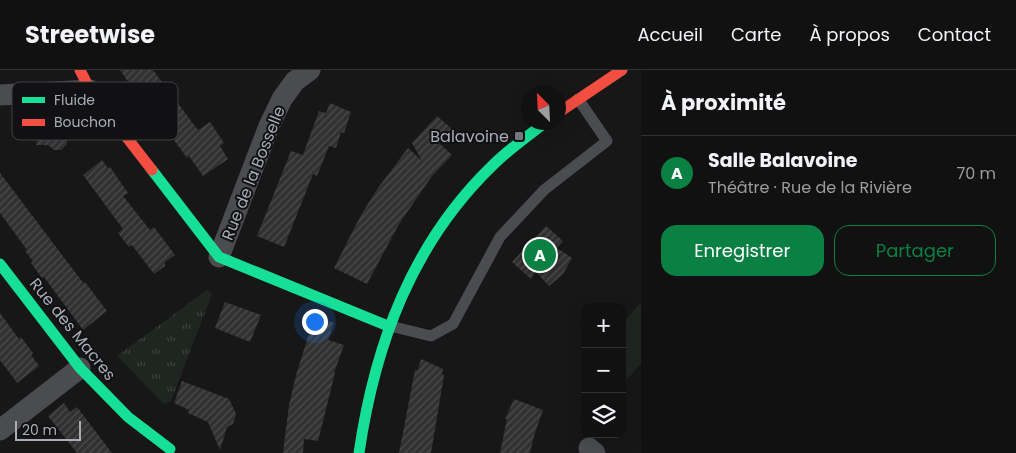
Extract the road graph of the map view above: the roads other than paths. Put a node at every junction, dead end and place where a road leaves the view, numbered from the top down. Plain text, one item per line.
1 (80, 70) edge
2 (310, 70) edge
3 (622, 70) edge
4 (86, 82) edge
5 (578, 99) junction
6 (566, 107) edge
7 (536, 130) edge
8 (129, 140) edge
9 (219, 257) junction
10 (0, 264) edge
11 (388, 326) junction
12 (80, 368) junction
13 (0, 430) edge
14 (170, 449) dead end
15 (359, 453) edge

1 - 4 street
2 - 9 street, Rue de la Bosselle
3 - 5 street
5 - 6 street
5 - 11 lane
7 - 11 street
8 - 9 street
9 - 11 street
10 - 12 street, Rue des Macres
11 - 15 street
12 - 13 street
12 - 14 street, Rue des Macres

